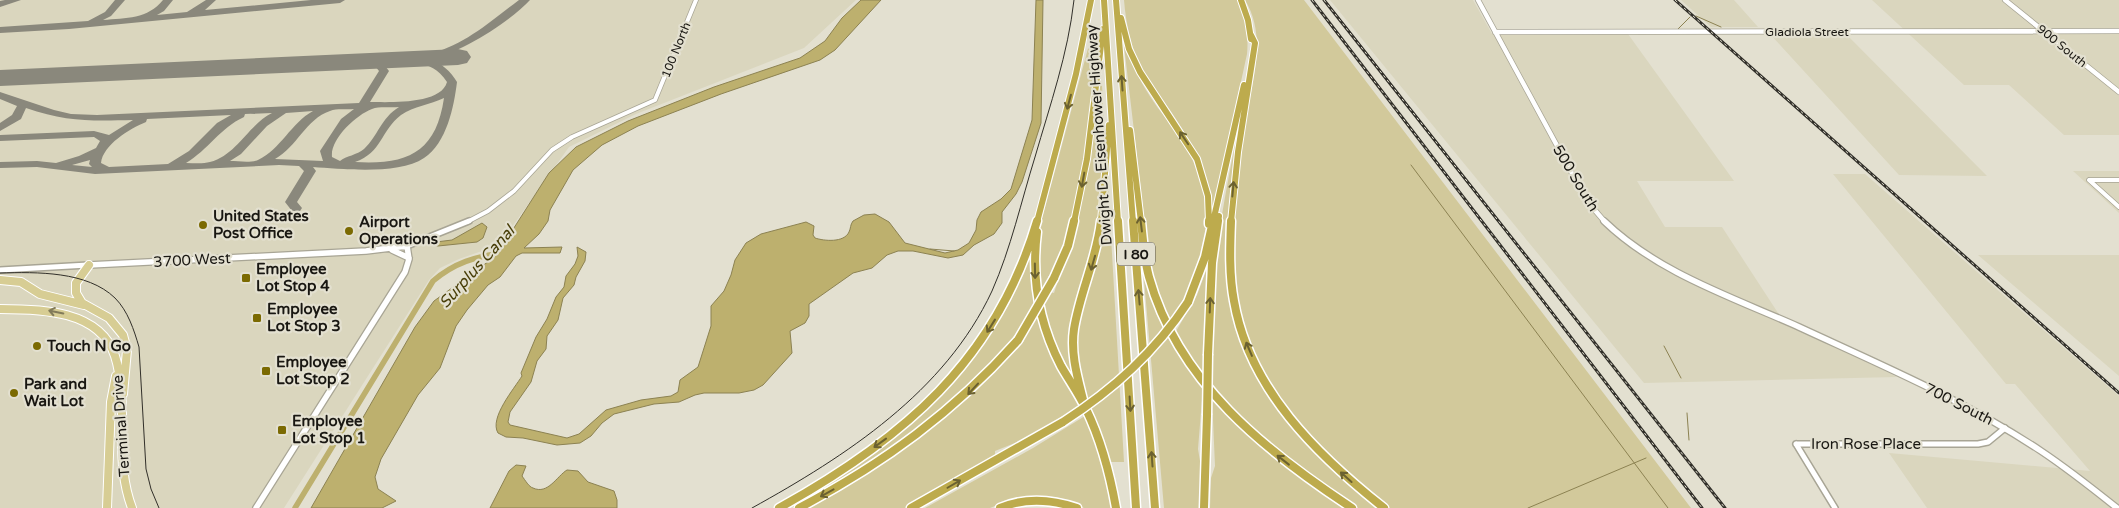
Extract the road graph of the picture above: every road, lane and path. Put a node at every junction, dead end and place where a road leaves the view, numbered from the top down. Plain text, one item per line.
1 (696, 0) edge
2 (1089, 0) edge
3 (1104, 0) edge
4 (1117, 0) edge
5 (1241, 0) edge
6 (1478, 0) edge
7 (2005, 0) edge
8 (1105, 10) junction
9 (2119, 31) edge
10 (1495, 32) junction
11 (2044, 32) junction
12 (1251, 35) junction
13 (2119, 92) edge
14 (1111, 94) junction
15 (655, 100) joint
16 (1123, 104) junction
17 (1228, 163) junction
18 (2119, 180) edge
19 (1041, 205) junction
20 (2119, 208) edge
21 (1210, 234) junction
22 (406, 246) junction
23 (386, 249) junction
24 (409, 259) junction
25 (89, 265) junction
26 (0, 270) edge
27 (0, 280) edge
28 (89, 306) junction
29 (0, 309) edge
30 (1788, 323) joint
31 (117, 368) junction
32 (121, 404) junction
33 (1085, 408) junction
34 (2005, 428) junction
35 (107, 508) edge
36 (132, 508) edge
37 (256, 508) edge
38 (779, 508) edge
39 (799, 508) edge
40 (911, 508) edge
41 (1000, 508) edge
42 (1077, 508) edge
43 (1116, 508) edge
44 (1136, 508) edge
45 (1155, 508) edge
46 (1204, 508) edge
47 (1352, 508) edge
48 (1384, 508) edge
49 (1835, 508) edge
50 (2117, 508) edge

1 - 15 street, 100 North
2 -> 19 highway
3 - 8 highway, Dwight D. Eisenhower Highway / I 80
16 -> 4 highway, Dwight D. Eisenhower Highway / I 80
21 -> 4 highway
5 - 12 highway
6 - 10 street, 500 South
7 - 11 street, 900 South
8 - 14 highway, Dwight D. Eisenhower Highway / I 80
8 -> 39 highway, bridge
9 - 11 street, Gladiola Street
10 - 11 street, Gladiola Street
10 - 30 street, 500 South
11 - 13 street, 900 South
12 - 17 highway
48 -> 12 highway
14 -> 33 highway
14 -> 44 highway, Dwight D. Eisenhower Highway / I 80
15 - 22 street, 3700 West
45 -> 16 highway, Dwight D. Eisenhower Highway / I 80
47 -> 16 highway
17 - 21 highway
46 -> 17 highway, bridge
18 - 20 street
19 -> 33 highway
19 -> 38 highway
40 -> 21 highway, bridge
22 - 23 street, 3700 West
22 - 24 street
23 - 24 street
23 - 25 street, 3700 West
24 - 37 street
25 - 26 street, 3700 West
25 - 28 main road
27 - 28 main road
28 - 32 main road
31 -> 29 main road, Terminal Drive
30 - 34 street, 700 South
31 - 32 main road, Terminal Drive
31 - 35 main road
32 - 36 main road, Terminal Drive
33 - 43 highway
34 - 49 street, Iron Rose Place
34 - 50 street, 700 South
41 - 42 highway

